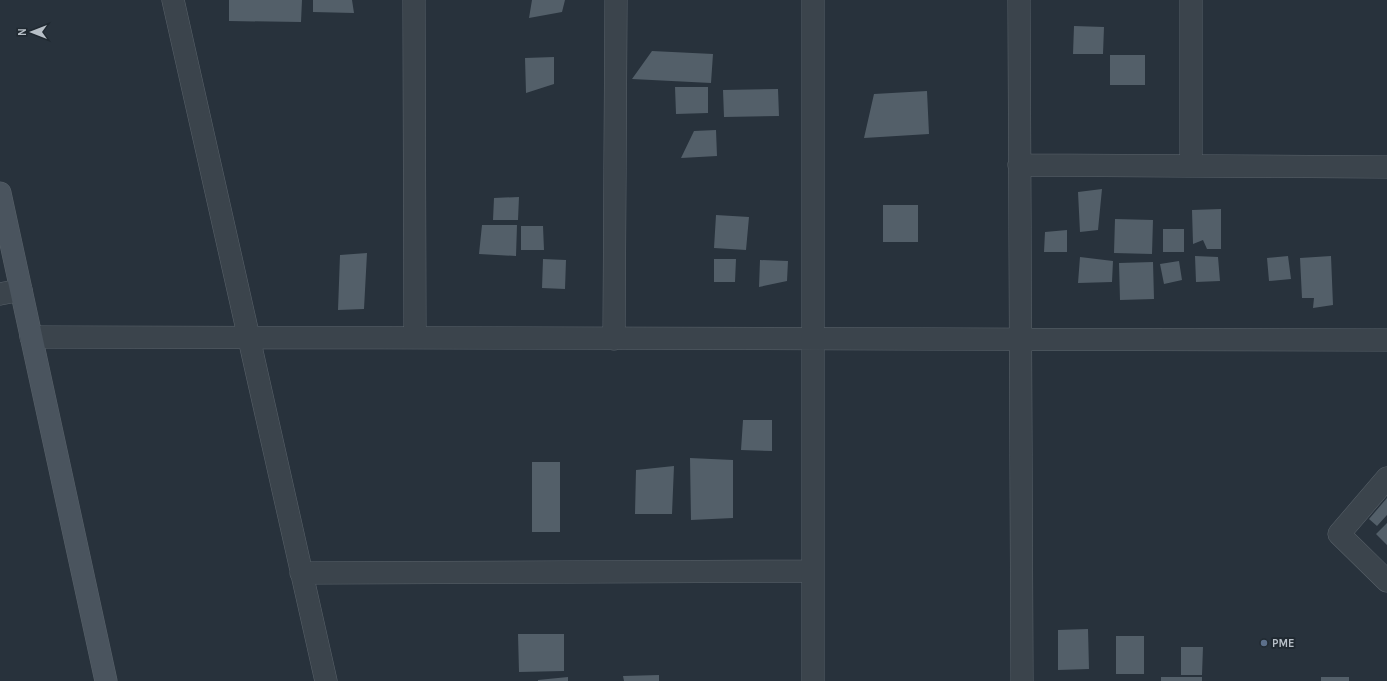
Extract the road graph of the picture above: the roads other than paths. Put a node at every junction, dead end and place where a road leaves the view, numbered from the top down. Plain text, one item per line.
1 (172, 0) edge
2 (414, 0) edge
3 (616, 0) edge
4 (813, 0) edge
5 (1019, 0) edge
6 (1191, 0) edge
7 (1019, 166) junction
8 (1191, 166) junction
9 (1387, 168) edge
10 (0, 193) edge
11 (10, 292) edge
12 (31, 337) junction
13 (250, 338) junction
14 (415, 338) junction
15 (614, 339) junction
16 (813, 339) junction
17 (1020, 339) junction
18 (1387, 340) edge
19 (1387, 478) edge
20 (813, 571) junction
21 (301, 573) junction
22 (1387, 581) edge
23 (106, 681) edge
24 (326, 681) edge
25 (813, 681) edge
26 (1022, 681) edge

1 - 13 street
2 - 14 street
3 - 15 street
4 - 16 street
5 - 7 street
6 - 8 street
7 - 8 street
7 - 17 street
8 - 9 street
10 - 11 street
11 - 12 street
12 - 13 street
12 - 23 street
13 - 14 street
13 - 21 street
14 - 15 street
15 - 16 street
16 - 17 street
16 - 20 street
17 - 18 street
17 - 26 street
19 - 22 street
20 - 21 street
20 - 25 street
21 - 24 street

